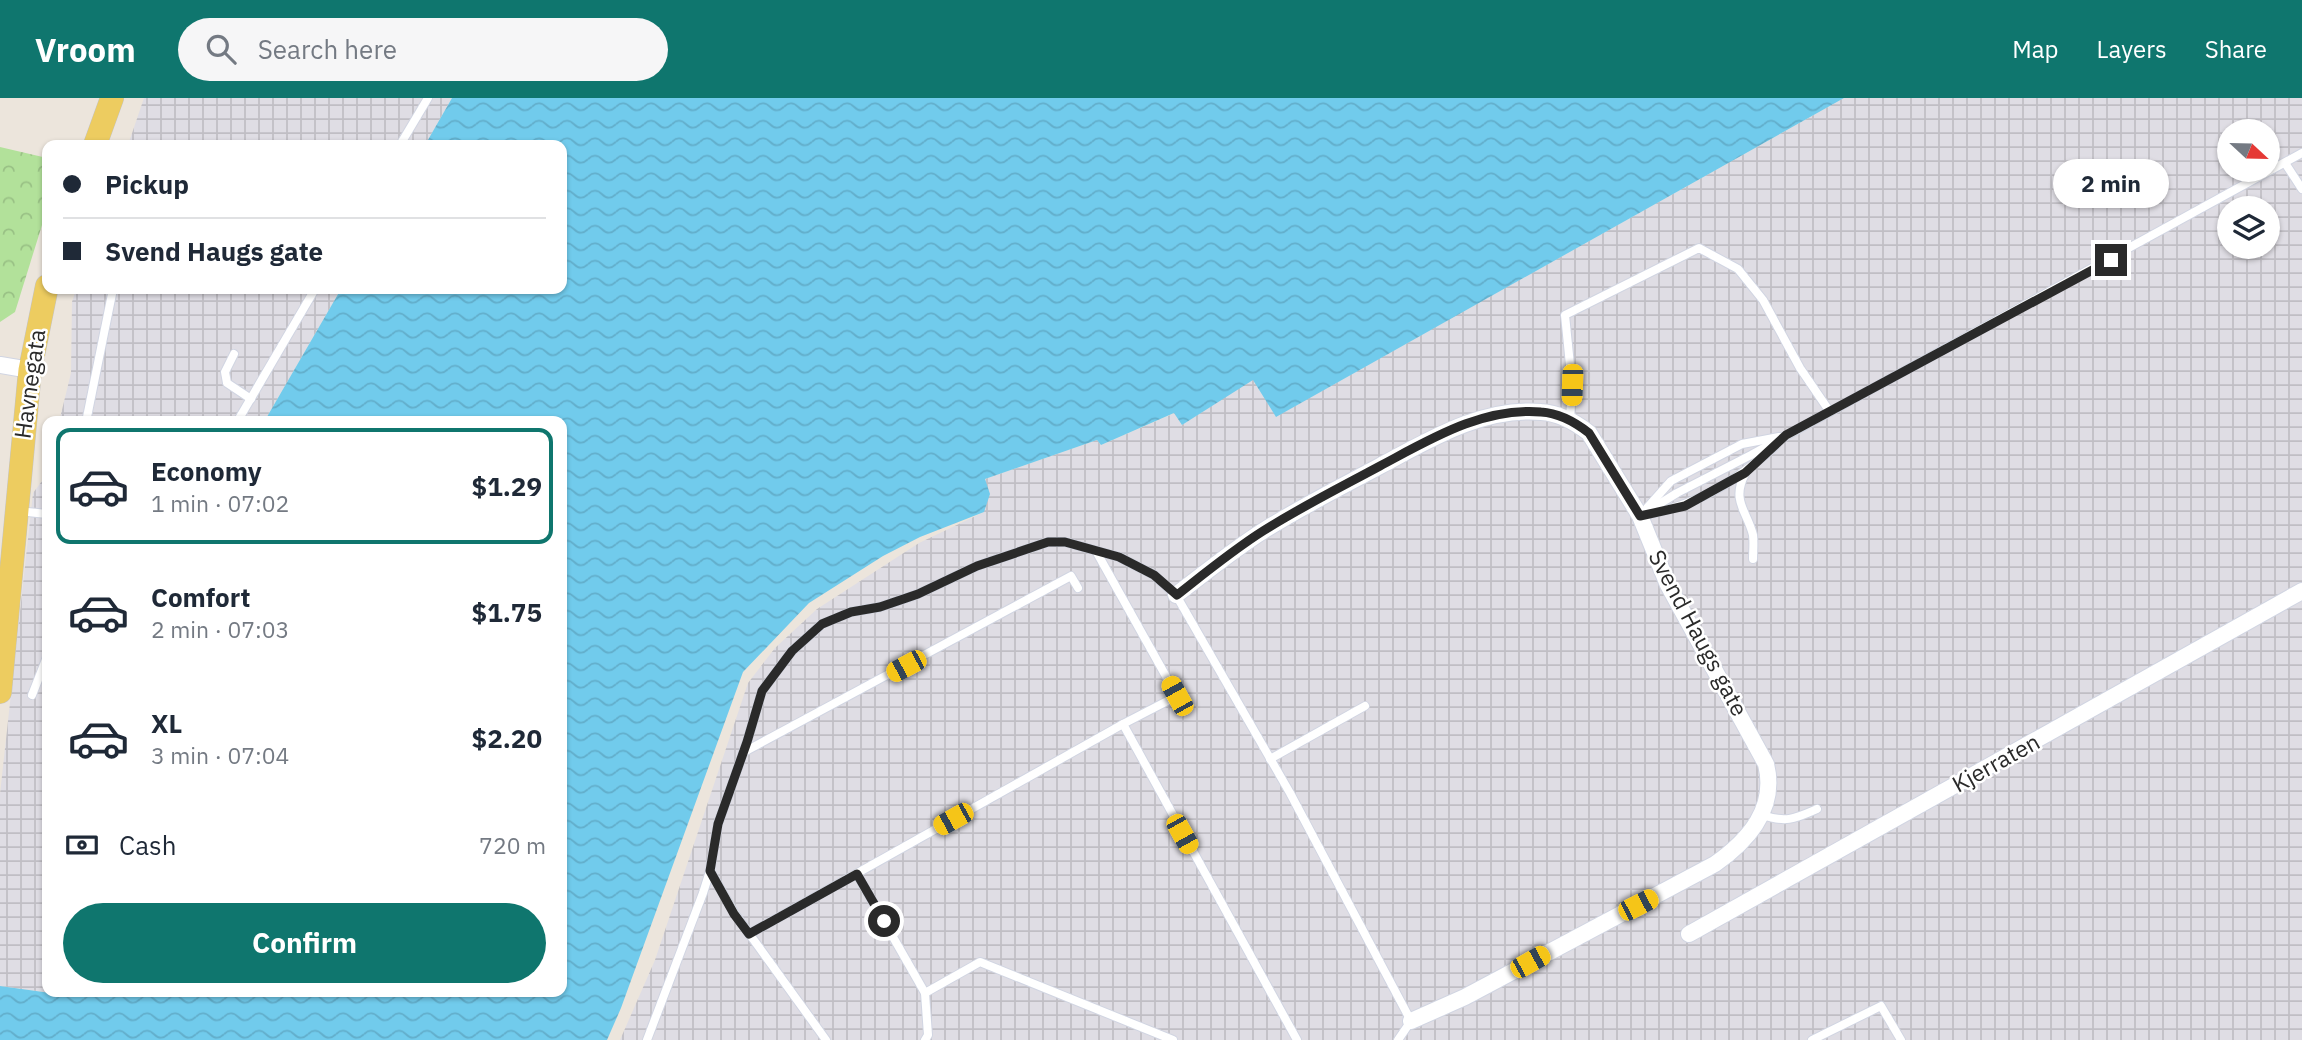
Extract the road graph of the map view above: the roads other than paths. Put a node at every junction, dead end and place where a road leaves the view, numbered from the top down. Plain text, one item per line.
1 (112, 98) edge
2 (428, 98) edge
3 (97, 140) edge
4 (403, 140) edge
5 (2302, 153) edge
6 (2285, 163) junction
7 (2302, 189) edge
8 (45, 294) edge
9 (112, 294) edge
10 (312, 294) edge
11 (234, 354) dead end
12 (0, 365) edge
13 (30, 370) junction
14 (251, 399) junction
15 (1830, 411) junction
16 (87, 416) edge
17 (241, 416) edge
18 (1570, 421) junction
19 (1786, 435) junction
20 (1751, 455) junction
21 (1745, 473) junction
22 (8, 510) edge
23 (42, 513) edge
24 (1640, 516) junction
25 (1096, 551) junction
26 (1753, 559) dead end
27 (1078, 588) dead end
28 (2302, 591) edge
29 (1177, 595) junction
30 (42, 670) edge
31 (0, 692) edge
32 (32, 695) dead end
33 (1365, 706) dead end
34 (1123, 724) junction
35 (744, 752) junction
36 (1270, 759) junction
37 (1817, 809) dead end
38 (1762, 815) junction
39 (710, 871) junction
40 (857, 874) junction
41 (749, 934) junction
42 (1689, 934) dead end
43 (925, 993) junction
44 (1411, 1021) junction
45 (647, 1040) edge
46 (826, 1040) edge
47 (925, 1040) edge
48 (1173, 1040) edge
49 (1297, 1040) edge
50 (1398, 1040) edge
51 (1812, 1040) edge
52 (1901, 1040) edge

1 - 3 main road
2 - 4 lane
5 - 6 lane
6 - 7 lane
6 - 15 lane
8 - 13 main road, Havnegata
9 - 16 lane
10 - 14 lane
11 - 14 lane
12 - 13 street
13 - 22 main road, Havnegata
14 - 17 lane
15 - 18 lane
15 - 19 lane
18 - 24 street, Svend Haugs gate
18 - 29 street, Svend Haugs gate
19 - 20 lane
19 - 21 lane
19 - 24 lane
20 - 21 lane
20 - 24 lane
21 - 24 lane
21 - 26 lane
22 - 23 lane
22 - 31 main road, Havnegata
24 - 38 street, Svend Haugs gate
25 - 29 lane
25 - 34 lane
25 - 35 lane
27 - 35 lane
28 - 42 street, Kjerraten
29 - 36 lane
30 - 32 lane
33 - 36 lane
34 - 40 lane
34 - 49 lane
35 - 39 lane
36 - 44 lane
37 - 38 lane
38 - 44 street, Svend Haugs gate
39 - 41 lane
39 - 45 lane
40 - 41 lane
40 - 43 lane
41 - 46 lane
43 - 47 lane
43 - 48 lane
44 - 50 lane
51 - 52 lane

